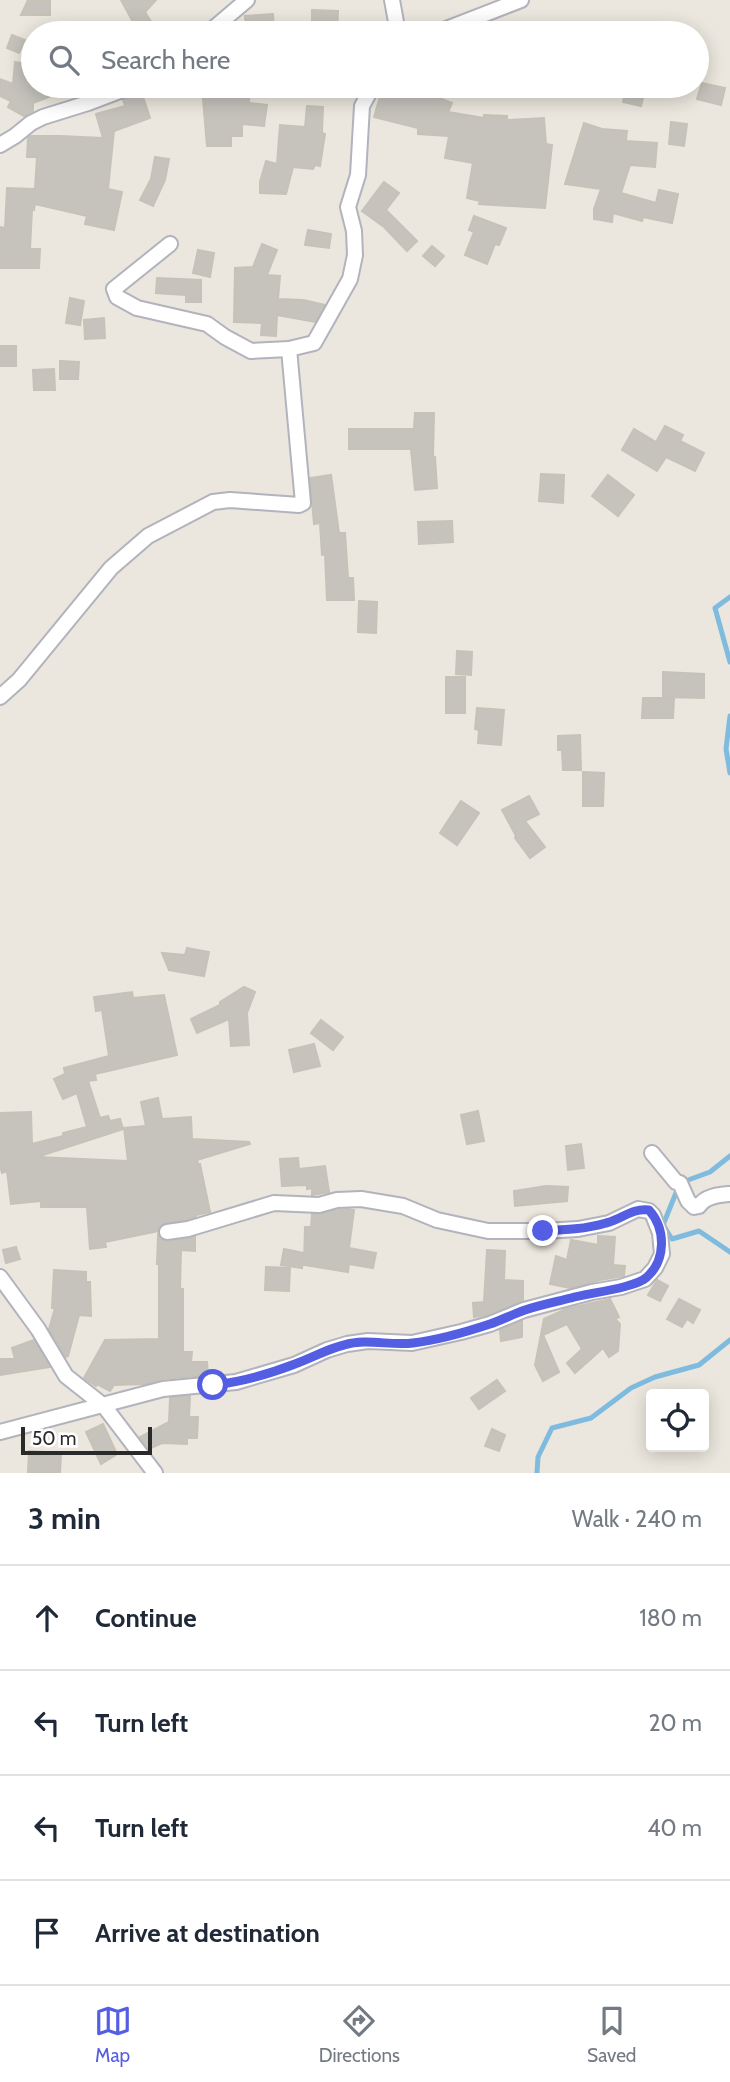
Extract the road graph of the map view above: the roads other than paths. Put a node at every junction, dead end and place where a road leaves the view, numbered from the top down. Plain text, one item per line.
1 (247, 0) edge
2 (392, 0) edge
3 (521, 0) edge
4 (222, 21) edge
5 (396, 21) edge
6 (467, 21) edge
7 (101, 98) edge
8 (366, 98) edge
9 (0, 145) edge
10 (170, 244) dead end
11 (289, 349) junction
12 (0, 697) edge
13 (652, 1153) dead end
14 (730, 1194) edge
15 (167, 1232) dead end
16 (0, 1277) edge
17 (104, 1406) junction
18 (0, 1432) edge
19 (155, 1473) edge

1 - 4 street
2 - 5 street
3 - 6 street
7 - 9 street
8 - 11 street
10 - 11 street
11 - 12 street
13 - 14 street
15 - 17 street
16 - 17 street
17 - 18 street
17 - 19 street

